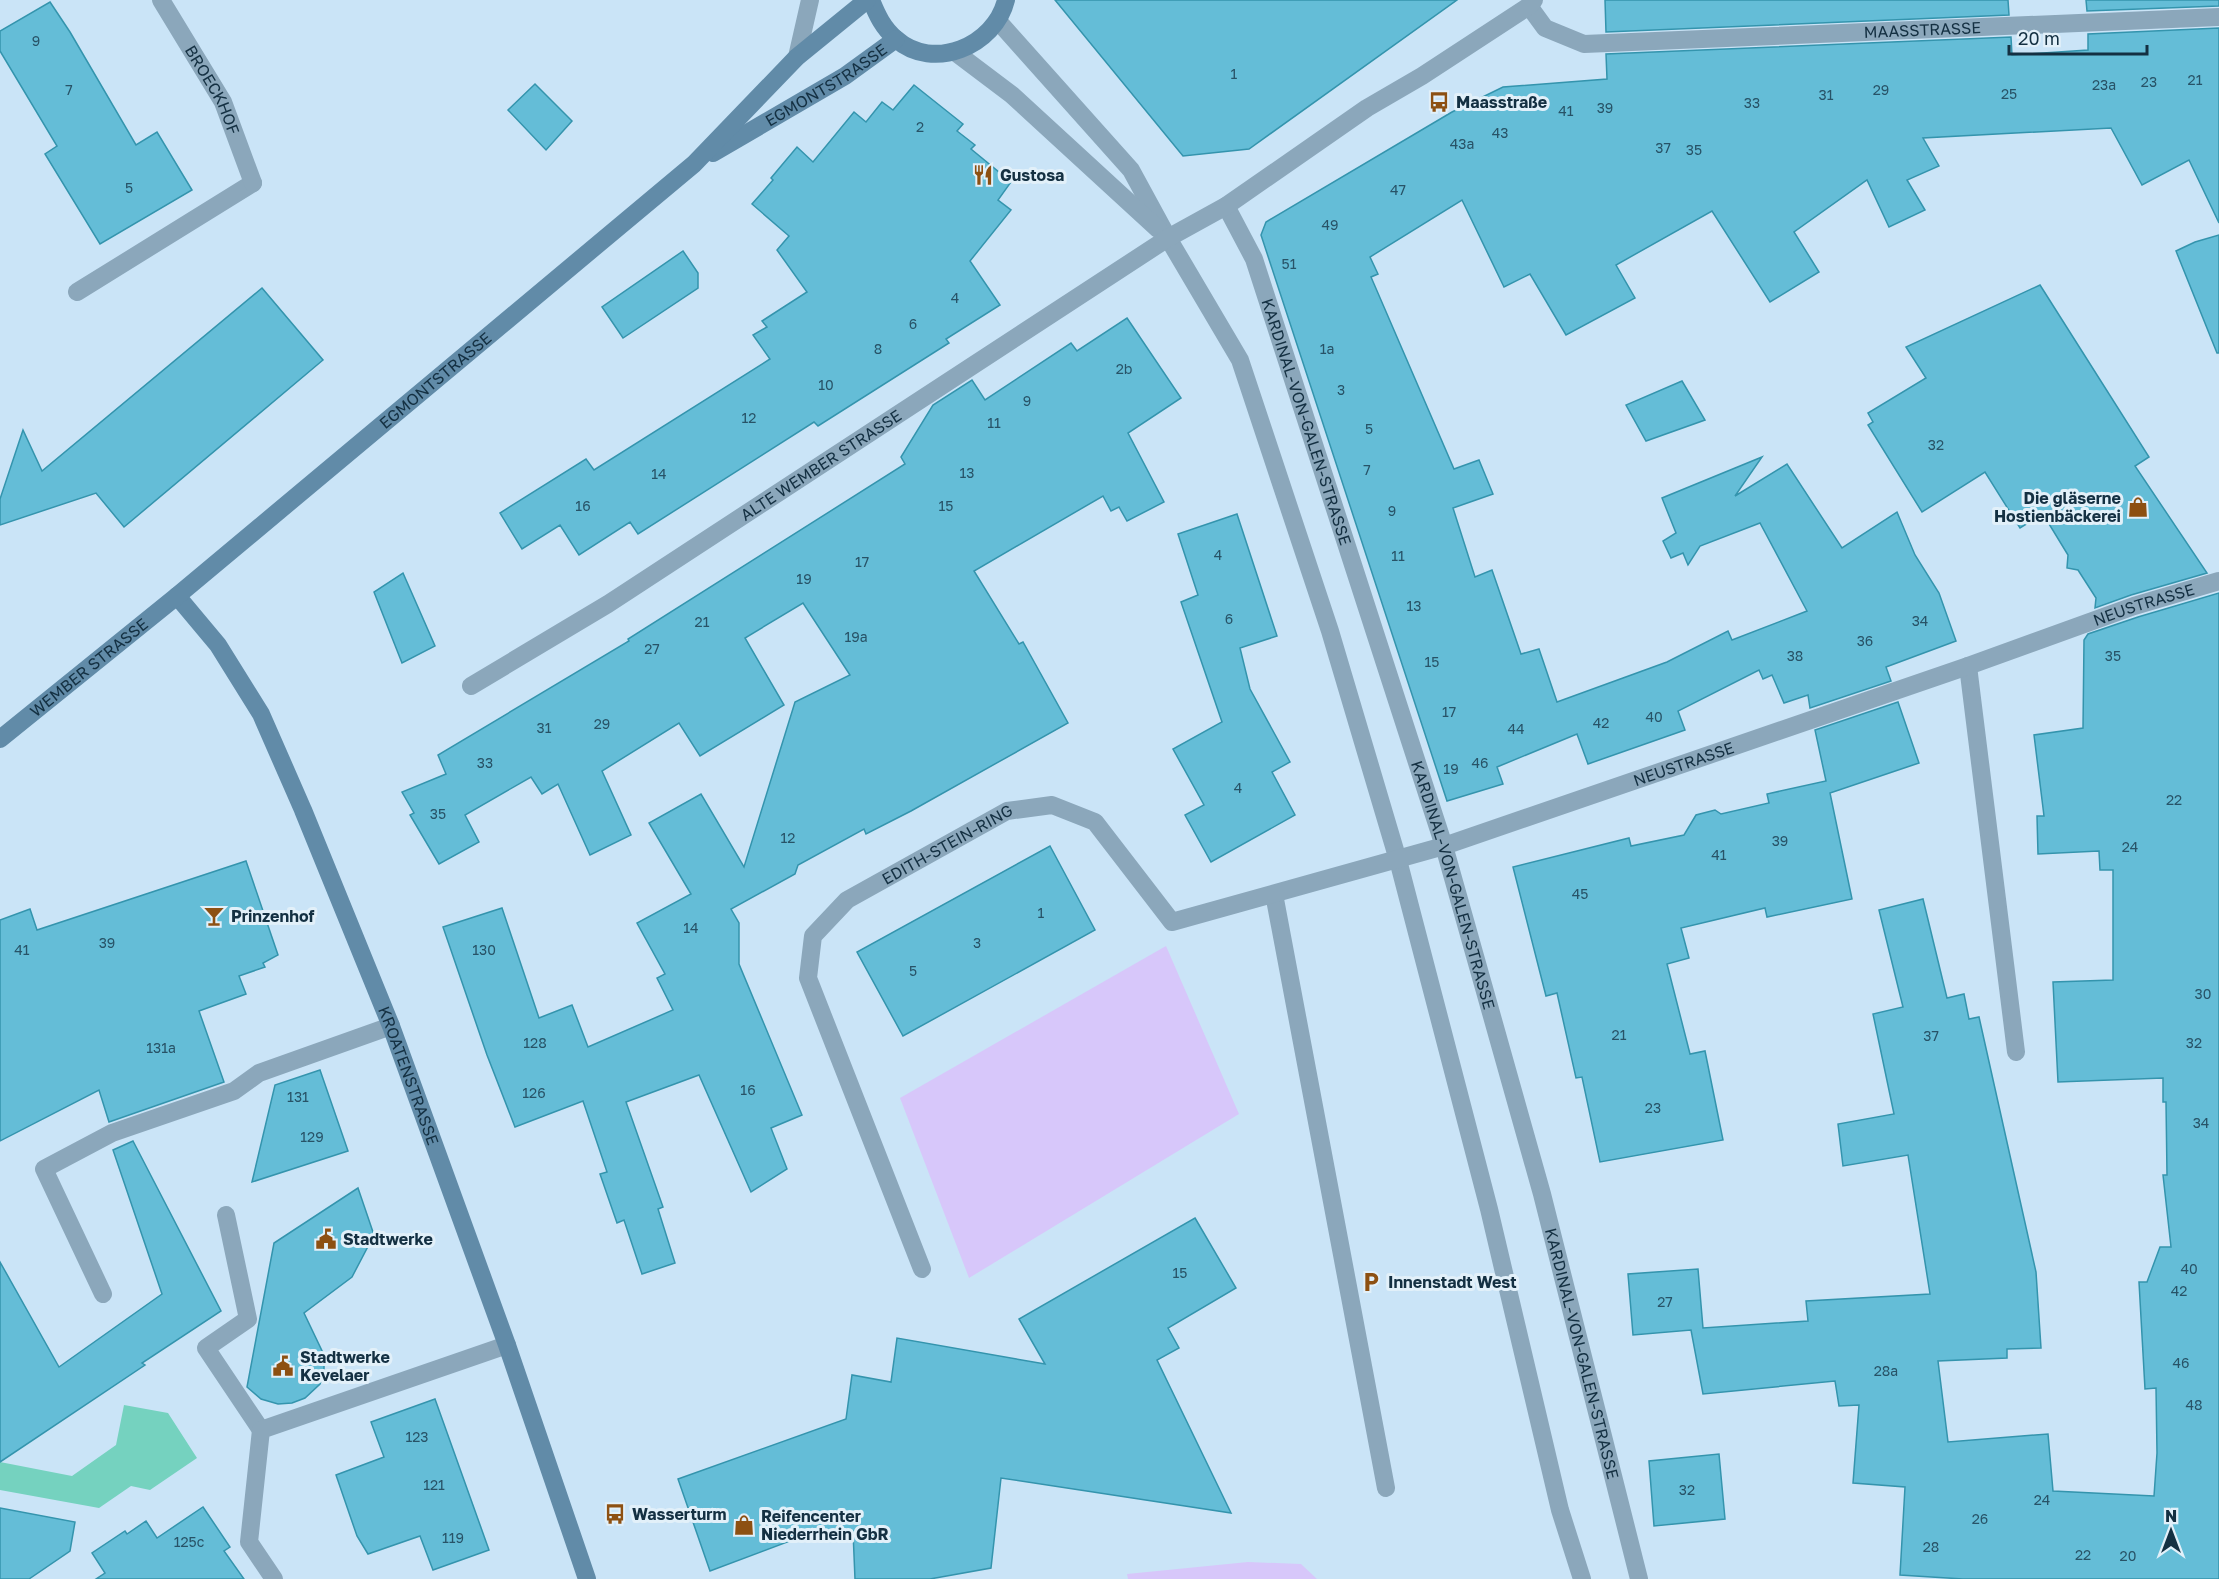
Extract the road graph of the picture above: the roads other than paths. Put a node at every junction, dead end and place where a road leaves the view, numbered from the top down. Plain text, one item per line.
1 (161, 0) edge
2 (810, 0) edge
3 (869, 0) edge
4 (1006, 0) edge
5 (1532, 3) edge
6 (2219, 17) edge
7 (998, 21) junction
8 (896, 39) junction
9 (955, 52) junction
10 (797, 57) junction
11 (694, 164) junction
12 (1226, 206) junction
13 (1168, 238) junction
14 (77, 292) dead end
15 (2219, 581) edge
16 (177, 596) junction
17 (1968, 666) junction
18 (471, 686) dead end
19 (0, 739) edge
20 (1444, 846) junction
21 (1398, 860) junction
22 (1274, 894) junction
23 (391, 1026) junction
24 (2016, 1052) dead end
25 (226, 1215) dead end
26 (922, 1269) dead end
27 (103, 1294) dead end
28 (507, 1345) junction
29 (261, 1430) junction
30 (1386, 1488) dead end
31 (274, 1579) edge
32 (587, 1579) edge
33 (1582, 1579) edge
34 (1639, 1579) edge

1 - 14 street, BROECKHOF
2 - 10 street
3 - 8 street
3 - 10 street, EGMONTSTRASSE
4 - 7 street
5 - 6 street, MAASSTRASSE
5 - 12 street, MAASSTRASSE
7 - 9 street
7 - 13 street
8 - 9 street
8 - 11 street, EGMONTSTRASSE
9 - 13 street
10 - 11 street, EGMONTSTRASSE
11 - 16 street, EGMONTSTRASSE
12 - 13 street, MAASSTRASSE
12 - 20 street, KARDINAL-VON-GALEN-STRASSE
13 - 18 street, ALTE WEMBER STRASSE
13 - 21 street
15 - 17 street, NEUSTRASSE
16 - 19 street, WEMBER STRASSE
16 - 23 street, KROATENSTRASSE
17 - 20 street, NEUSTRASSE
17 - 24 street
20 - 21 street, NEUSTRASSE
20 - 34 street, KARDINAL-VON-GALEN-STRASSE
21 - 22 street, EDITH-STEIN-RING
21 - 33 street
22 - 26 street, EDITH-STEIN-RING
22 - 30 street
23 - 27 street
23 - 28 street, KROATENSTRASSE
25 - 29 street
28 - 29 street
28 - 32 street, KROATENSTRASSE
29 - 31 street

